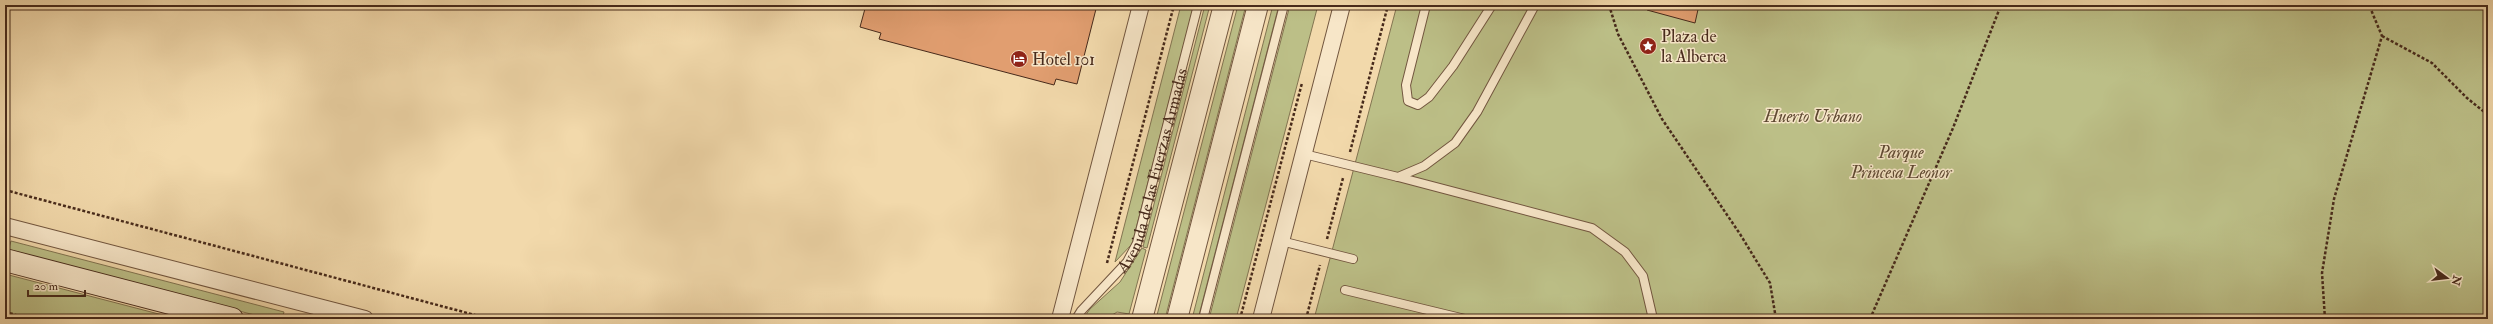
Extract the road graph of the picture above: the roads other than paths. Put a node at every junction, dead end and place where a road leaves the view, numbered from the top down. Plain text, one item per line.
1 (1141, 5) edge
2 (1198, 5) edge
3 (1224, 5) edge
4 (1258, 5) edge
5 (1284, 5) edge
6 (1342, 5) edge
7 (1426, 5) edge
8 (1492, 5) edge
9 (1535, 5) edge
10 (1304, 154) junction
11 (1398, 177) junction
12 (5, 226) edge
13 (1281, 241) junction
14 (1353, 259) dead end
15 (5, 260) edge
16 (1345, 290) dead end
17 (232, 319) edge
18 (365, 319) edge
19 (1060, 319) edge
20 (1076, 319) edge
21 (1142, 319) edge
22 (1177, 319) edge
23 (1203, 319) edge
24 (1261, 319) edge
25 (1465, 319) edge
26 (1653, 319) edge

1 - 19 street
2 - 20 lane, Avenida de las Fuerzas Armadas
3 - 21 street, Avenida de las Fuerzas Armadas
4 - 22 street
5 - 23 lane
6 - 10 street
7 - 8 lane
9 - 11 lane
10 - 11 lane
10 - 13 street
11 - 26 lane
12 - 18 street
13 - 14 lane
13 - 24 street
15 - 17 main road
16 - 25 lane

